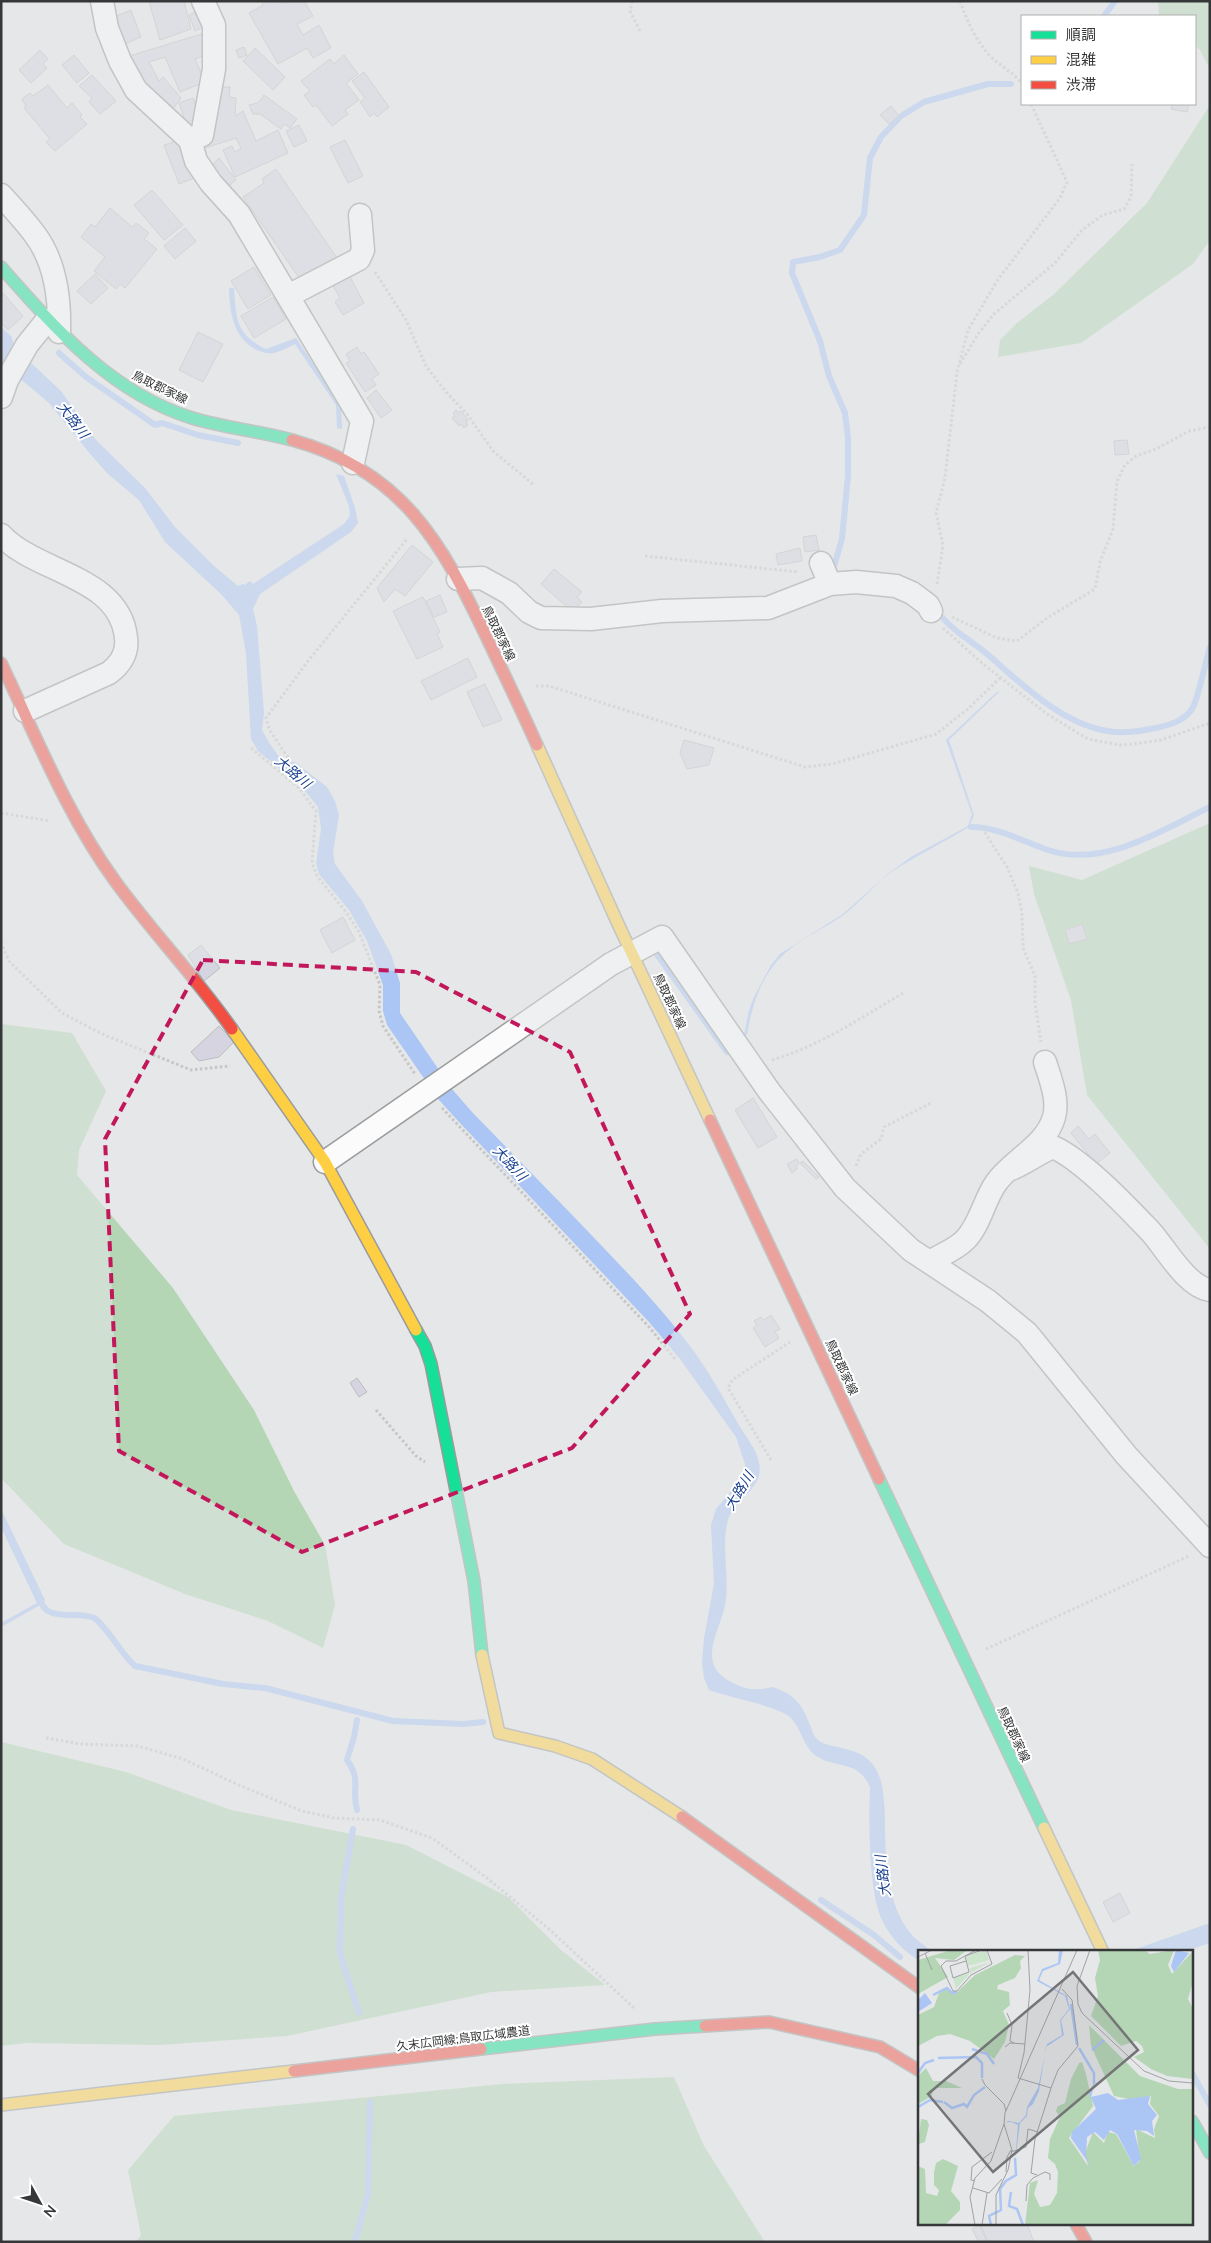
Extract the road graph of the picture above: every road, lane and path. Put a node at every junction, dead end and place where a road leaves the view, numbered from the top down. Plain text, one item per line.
1 (102, 1) edge
2 (203, 1) edge
3 (632, 1) edge
4 (960, 1) edge
5 (640, 32) dead end
6 (1021, 83) edge
7 (1031, 105) edge
8 (190, 140) junction
9 (1132, 164) dead end
10 (1, 195) edge
11 (360, 215) dead end
12 (361, 254) junction
13 (1, 267) edge
14 (288, 296) junction
15 (53, 326) junction
16 (958, 367) junction
17 (1, 397) edge
18 (1210, 427) edge
19 (353, 463) junction
20 (534, 485) dead end
21 (421, 521) junction
22 (1, 535) edge
23 (645, 556) dead end
24 (821, 563) dead end
25 (458, 579) junction
26 (830, 584) junction
27 (931, 612) junction
28 (1, 663) edge
29 (1001, 677) junction
30 (511, 687) junction
31 (25, 711) junction
32 (1210, 723) edge
33 (293, 784) dead end
34 (1, 814) edge
35 (79, 826) junction
36 (982, 828) dead end
37 (1, 942) edge
38 (632, 953) junction
39 (905, 992) dead end
40 (255, 1062) junction
41 (1045, 1062) joint
42 (751, 1066) junction
43 (933, 1102) dead end
44 (324, 1162) junction
45 (1011, 1168) junction
46 (840, 1182) junction
47 (929, 1262) junction
48 (1210, 1290) edge
49 (809, 1329) junction
50 (376, 1410) dead end
51 (771, 1460) dead end
52 (453, 1481) junction
53 (1201, 1550) edge
54 (964, 1659) junction
55 (46, 1738) dead end
56 (1102, 1950) edge
57 (918, 1987) edge
58 (655, 2029) junction
59 (918, 2070) edge
60 (1, 2106) edge
61 (1194, 2125) edge
62 (1210, 2153) edge
63 (1077, 2226) edge
64 (1086, 2242) edge

1 - 8 street
2 - 8 street
3 - 5 path
4 - 6 path
7 - 16 path
8 - 14 street
9 - 16 path
10 - 15 street
11 - 12 street
12 - 14 street
12 - 20 path
13 - 15 street, 鳥取郡家線
14 - 19 street
15 - 17 street
15 - 19 street, 鳥取郡家線
16 - 27 path
18 - 27 path
19 - 21 street, 鳥取郡家線
21 - 25 street, 鳥取郡家線
21 - 33 path
22 - 31 street
23 - 26 path
24 - 26 street
25 - 26 street
25 - 30 street, 鳥取郡家線
26 - 27 street
27 - 29 path
28 - 31 street
29 - 30 path
29 - 32 path
30 - 38 street, 鳥取郡家線
31 - 35 street
34 - 35 path
35 - 40 street
36 - 41 path
37 - 40 path
38 - 42 street
38 - 44 street
38 - 49 street, 鳥取郡家線
39 - 42 path
40 - 44 street
41 - 45 street
42 - 46 street
43 - 46 path
44 - 52 street
45 - 47 street
45 - 48 street
46 - 47 street
47 - 53 street
49 - 51 path
49 - 54 street, 鳥取郡家線
50 - 52 path
52 - 57 street
53 - 54 path
54 - 56 street, 鳥取郡家線
55 - 58 path
58 - 59 street, 久末広岡線;鳥取広域農道
58 - 60 street, 久末広岡線;鳥取広域農道
61 - 62 street
63 - 64 street

